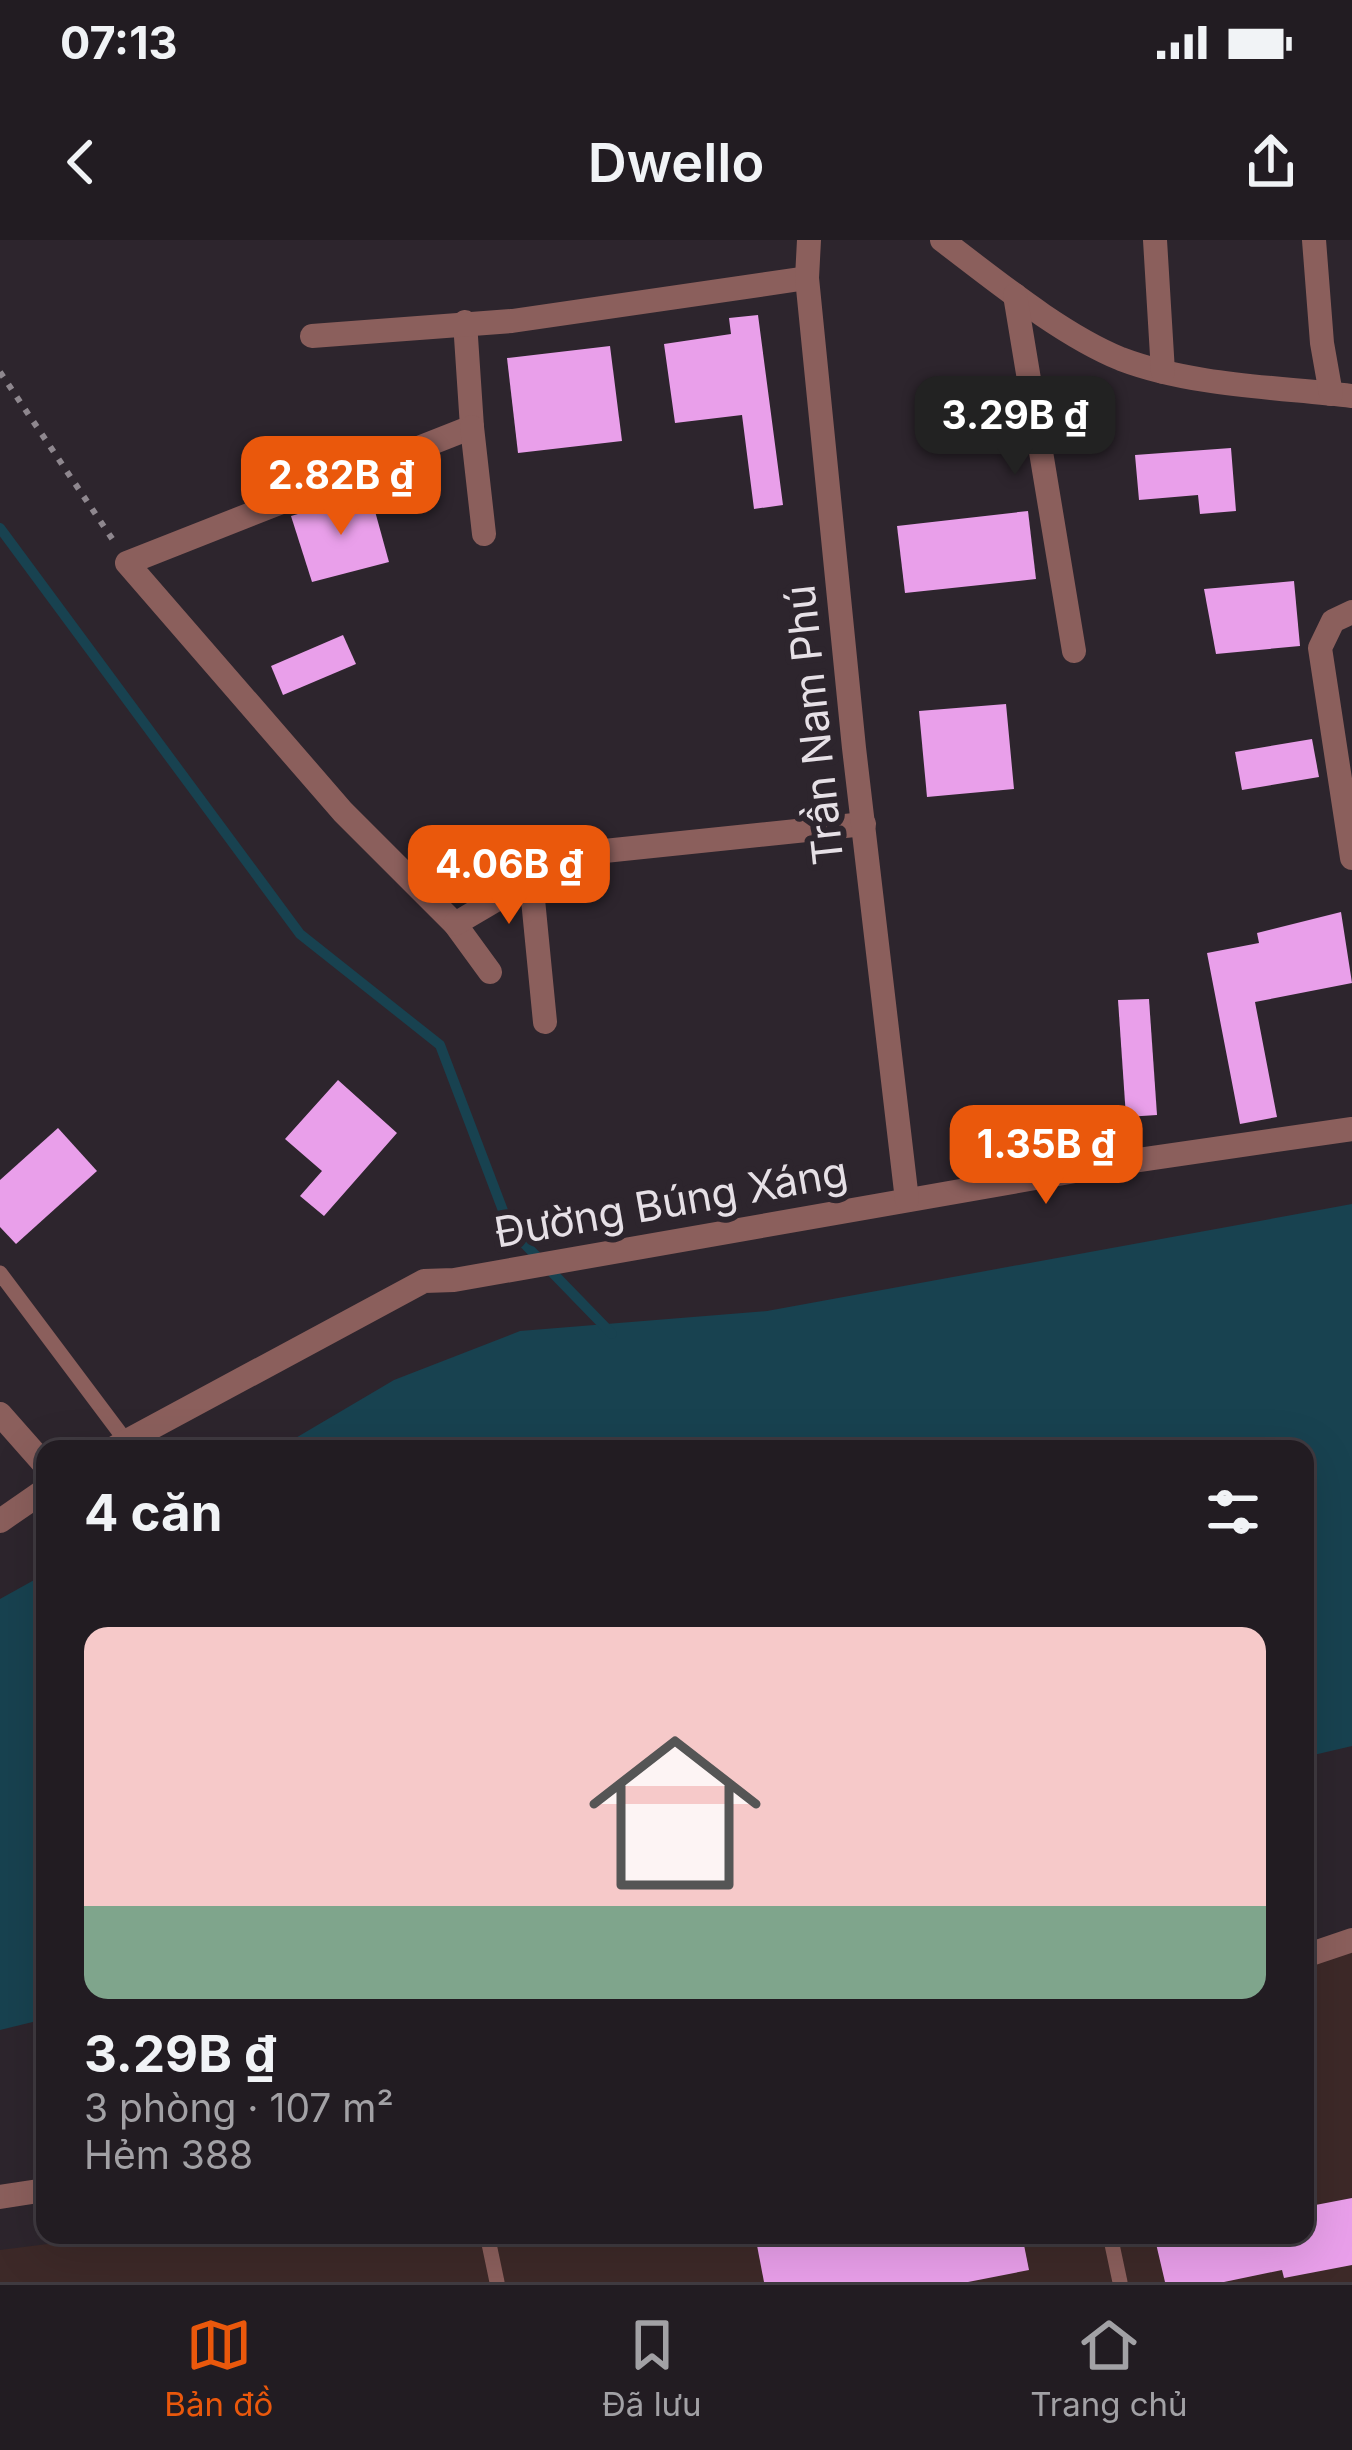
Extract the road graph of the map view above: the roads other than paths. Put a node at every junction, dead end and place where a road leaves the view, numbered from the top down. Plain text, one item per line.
1 (808, 240) edge
2 (942, 240) edge
3 (1155, 240) edge
4 (1314, 240) edge
5 (807, 278) junction
6 (1016, 296) junction
7 (465, 322) junction
8 (312, 336) dead end
9 (1163, 372) junction
10 (1342, 395) edge
11 (472, 427) junction
12 (484, 534) dead end
13 (1352, 612) edge
14 (1074, 651) dead end
15 (864, 824) junction
16 (1352, 858) edge
17 (531, 879) junction
18 (455, 924) junction
19 (490, 972) dead end
20 (545, 1022) dead end
21 (1352, 1129) edge
22 (907, 1201) junction
23 (0, 1274) edge
24 (0, 1414) edge
25 (116, 1440) edge
26 (128, 1440) edge
27 (36, 1456) edge
28 (36, 1496) edge
29 (0, 1521) edge
30 (1352, 1940) edge
31 (1314, 1953) edge
32 (36, 2191) edge
33 (0, 2197) edge
34 (489, 2244) edge
35 (1112, 2244) edge
36 (496, 2282) edge
37 (1120, 2282) edge

1 - 5 street, Trần Nam Phú
2 - 6 street
3 - 9 street
4 - 10 street
5 - 7 street
5 - 15 street, Trần Nam Phú
6 - 9 street
6 - 14 street
7 - 8 street
7 - 11 street
9 - 10 street
11 - 12 street
11 - 18 street
13 - 16 street
15 - 17 street
15 - 22 street, Trần Nam Phú
17 - 18 street
17 - 20 street
18 - 19 street
21 - 22 street, Đường Búng Xáng
22 - 26 street, Đường Búng Xáng
23 - 25 lane
24 - 27 street
28 - 29 street
30 - 31 street
32 - 33 street
34 - 36 lane
35 - 37 lane

